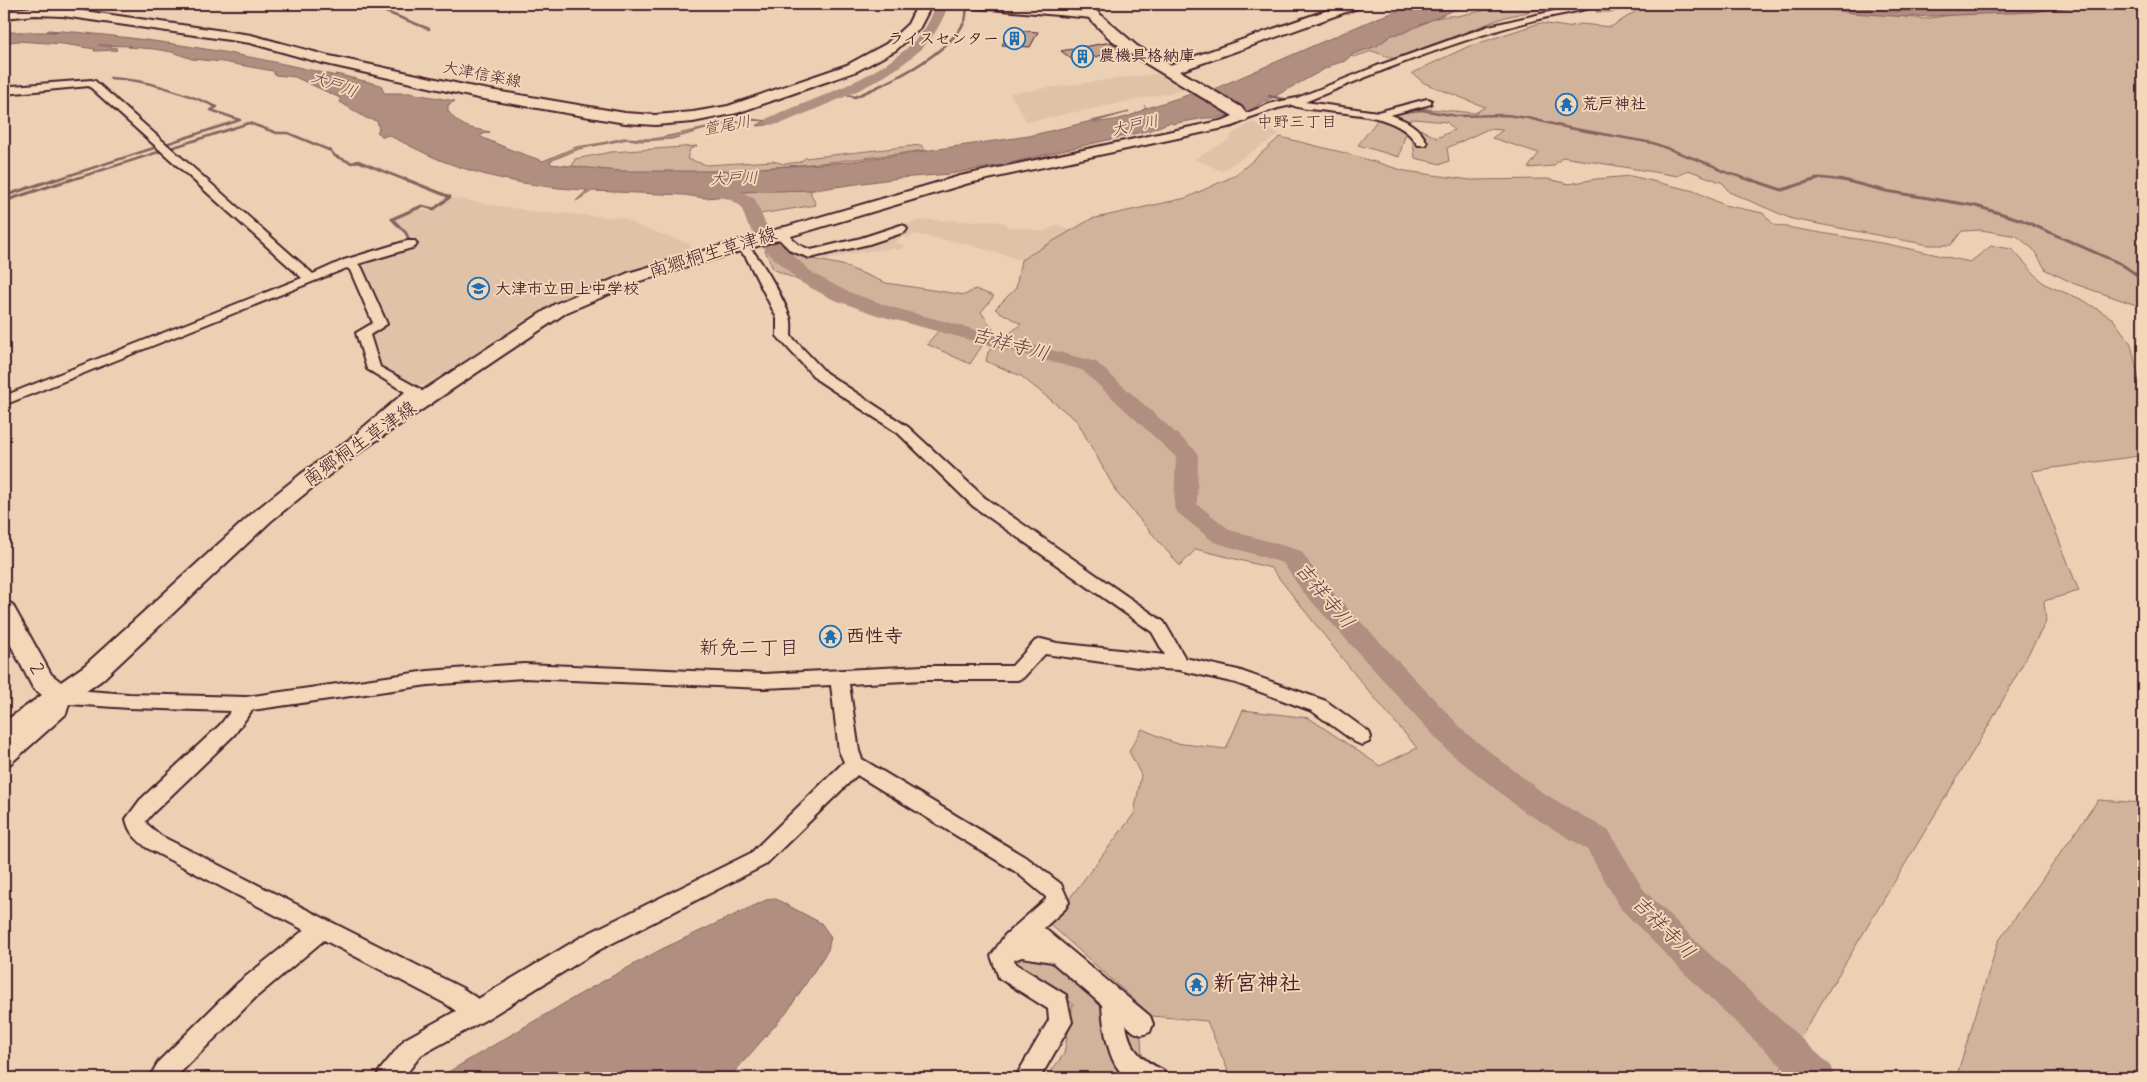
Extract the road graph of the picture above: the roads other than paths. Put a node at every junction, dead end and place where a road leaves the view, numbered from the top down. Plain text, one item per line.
1 (927, 4) edge
2 (956, 4) edge
3 (968, 4) edge
4 (1081, 4) edge
5 (1356, 4) edge
6 (1593, 5) dead end
7 (4, 14) edge
8 (1092, 15) junction
9 (1170, 70) junction
10 (4, 91) edge
11 (1297, 102) junction
12 (1428, 102) dead end
13 (1378, 115) junction
14 (1241, 116) junction
15 (1422, 143) dead end
16 (901, 229) dead end
17 (783, 231) junction
18 (411, 244) dead end
19 (739, 244) junction
20 (348, 263) junction
21 (311, 280) junction
22 (4, 400) edge
23 (364, 440) junction
24 (4, 610) edge
25 (1179, 663) junction
26 (839, 677) junction
27 (61, 696) junction
28 (246, 704) junction
29 (4, 733) edge
30 (1362, 737) dead end
31 (4, 757) edge
32 (855, 764) junction
33 (322, 928) junction
34 (1028, 928) junction
35 (1058, 953) junction
36 (1002, 956) junction
37 (1113, 1000) junction
38 (477, 1012) junction
39 (1142, 1024) dead end
40 (161, 1078) edge
41 (388, 1078) edge
42 (1027, 1078) edge
43 (1155, 1078) edge

1 - 2 street
1 - 7 main road, 大津信楽線
3 - 8 street
4 - 8 main road
5 - 9 main road
6 - 11 street
8 - 9 main road
9 - 14 main road
10 - 21 street
11 - 13 street
11 - 14 street
12 - 13 street
13 - 15 street
14 - 17 main road, 南郷桐生草津線
16 - 17 street
17 - 19 main road, 南郷桐生草津線
18 - 20 street
19 - 23 main road, 南郷桐生草津線
19 - 25 street
20 - 21 street
20 - 23 street
21 - 22 street
23 - 27 main road, 南郷桐生草津線
24 - 27 main road, 2
25 - 26 street
25 - 30 street
26 - 28 street
26 - 32 street
27 - 28 street
27 - 29 main road, 南郷桐生草津線
27 - 31 street
28 - 33 street
32 - 34 street
32 - 38 street
33 - 38 street
33 - 40 street
34 - 35 street
34 - 36 street
35 - 36 street
35 - 37 street
36 - 42 street
37 - 39 street
37 - 43 street
38 - 41 street

